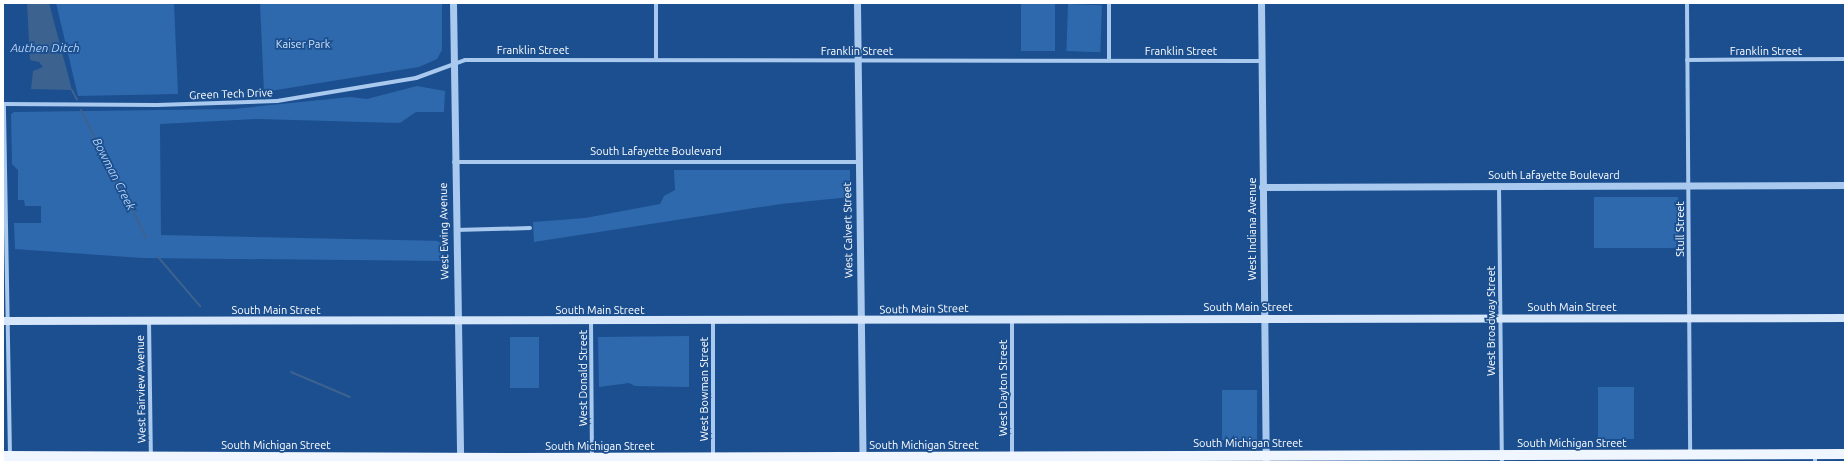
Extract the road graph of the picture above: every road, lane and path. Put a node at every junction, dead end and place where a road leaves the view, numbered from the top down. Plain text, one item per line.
1 (453, 3) edge
2 (656, 3) edge
3 (857, 3) edge
4 (1109, 3) edge
5 (1261, 3) edge
6 (1686, 3) edge
7 (656, 59) junction
8 (1845, 59) edge
9 (857, 60) junction
10 (1109, 60) junction
11 (1261, 60) junction
12 (1687, 60) junction
13 (454, 64) junction
14 (454, 162) junction
15 (858, 162) junction
16 (1688, 185) junction
17 (1845, 185) edge
18 (1499, 186) junction
19 (1262, 187) junction
20 (530, 228) dead end
21 (455, 230) junction
22 (1263, 318) junction
23 (1501, 318) junction
24 (1689, 318) junction
25 (1845, 318) edge
26 (1012, 319) junction
27 (5, 321) edge
28 (149, 321) junction
29 (591, 321) junction
30 (713, 321) junction
31 (861, 321) junction
32 (457, 322) junction
33 (1690, 454) junction
34 (1845, 454) edge
35 (6, 456) edge
36 (1012, 456) junction
37 (592, 458) junction
38 (713, 458) junction
39 (1502, 458) edge
40 (1727, 458) edge
41 (1820, 458) edge
42 (57, 459) edge
43 (151, 459) edge
44 (762, 459) edge
45 (919, 459) edge
46 (1023, 459) edge
47 (1140, 459) edge
48 (1266, 459) edge
49 (1383, 459) edge
50 (253, 460) edge
51 (356, 460) edge
52 (460, 460) edge
53 (560, 460) edge
54 (661, 460) edge
55 (863, 460) edge

1 - 13 street, West Ewing Avenue
2 - 7 street
3 - 9 street, West Calvert Street
4 - 10 street
5 - 11 street, West Indiana Avenue
6 - 12 street, Stull Street
7 - 9 street, Franklin Street
7 - 13 street, Franklin Street
8 - 12 street, Franklin Street
9 - 10 street, Franklin Street
9 - 15 street, West Calvert Street
10 - 11 street, Franklin Street
11 - 19 street, West Indiana Avenue
12 - 16 street, Stull Street
13 - 14 street, West Ewing Avenue
13 - 27 street, Green Tech Drive
14 - 15 street, South Lafayette Boulevard
14 - 21 street, West Ewing Avenue
15 - 31 street, West Calvert Street
16 - 17 street, South Lafayette Boulevard
16 - 18 street, South Lafayette Boulevard
16 - 24 street, Stull Street
18 - 19 street, South Lafayette Boulevard
18 - 23 street, West Broadway Street
19 - 22 street, West Indiana Avenue
20 - 21 street
21 - 32 street, West Ewing Avenue
22 - 23 main road, South Main Street
22 - 26 main road, South Main Street
22 - 48 street, West Indiana Avenue
23 - 24 main road, South Main Street
23 - 39 street, West Broadway Street
24 - 25 main road, South Main Street
24 - 33 street, Stull Street
26 - 31 main road, South Main Street
26 - 36 street, West Dayton Street
27 - 28 main road, South Main Street
27 - 35 street
28 - 32 main road, South Main Street
28 - 43 street, West Fairview Avenue
29 - 30 main road, South Main Street
29 - 32 main road, South Main Street
29 - 37 street, West Donald Street
30 - 31 main road, South Main Street
30 - 38 street, West Bowman Street
31 - 55 street, West Calvert Street
32 - 52 street, West Ewing Avenue
33 - 39 main road, South Michigan Street
33 - 40 main road, South Michigan Street
34 - 41 main road, South Michigan Street
35 - 42 main road, South Michigan Street
36 - 45 main road, South Michigan Street
36 - 46 main road, South Michigan Street
37 - 53 main road, South Michigan Street
37 - 54 main road, South Michigan Street
38 - 44 main road, South Michigan Street
38 - 54 main road, South Michigan Street
39 - 49 main road, South Michigan Street
40 - 41 main road, South Michigan Street
42 - 43 main road, South Michigan Street
43 - 50 main road, South Michigan Street
44 - 55 main road, South Michigan Street
45 - 55 main road, South Michigan Street
46 - 47 main road, South Michigan Street
47 - 48 main road, South Michigan Street
48 - 49 main road, South Michigan Street
50 - 51 main road, South Michigan Street
51 - 52 main road, South Michigan Street
52 - 53 main road, South Michigan Street

